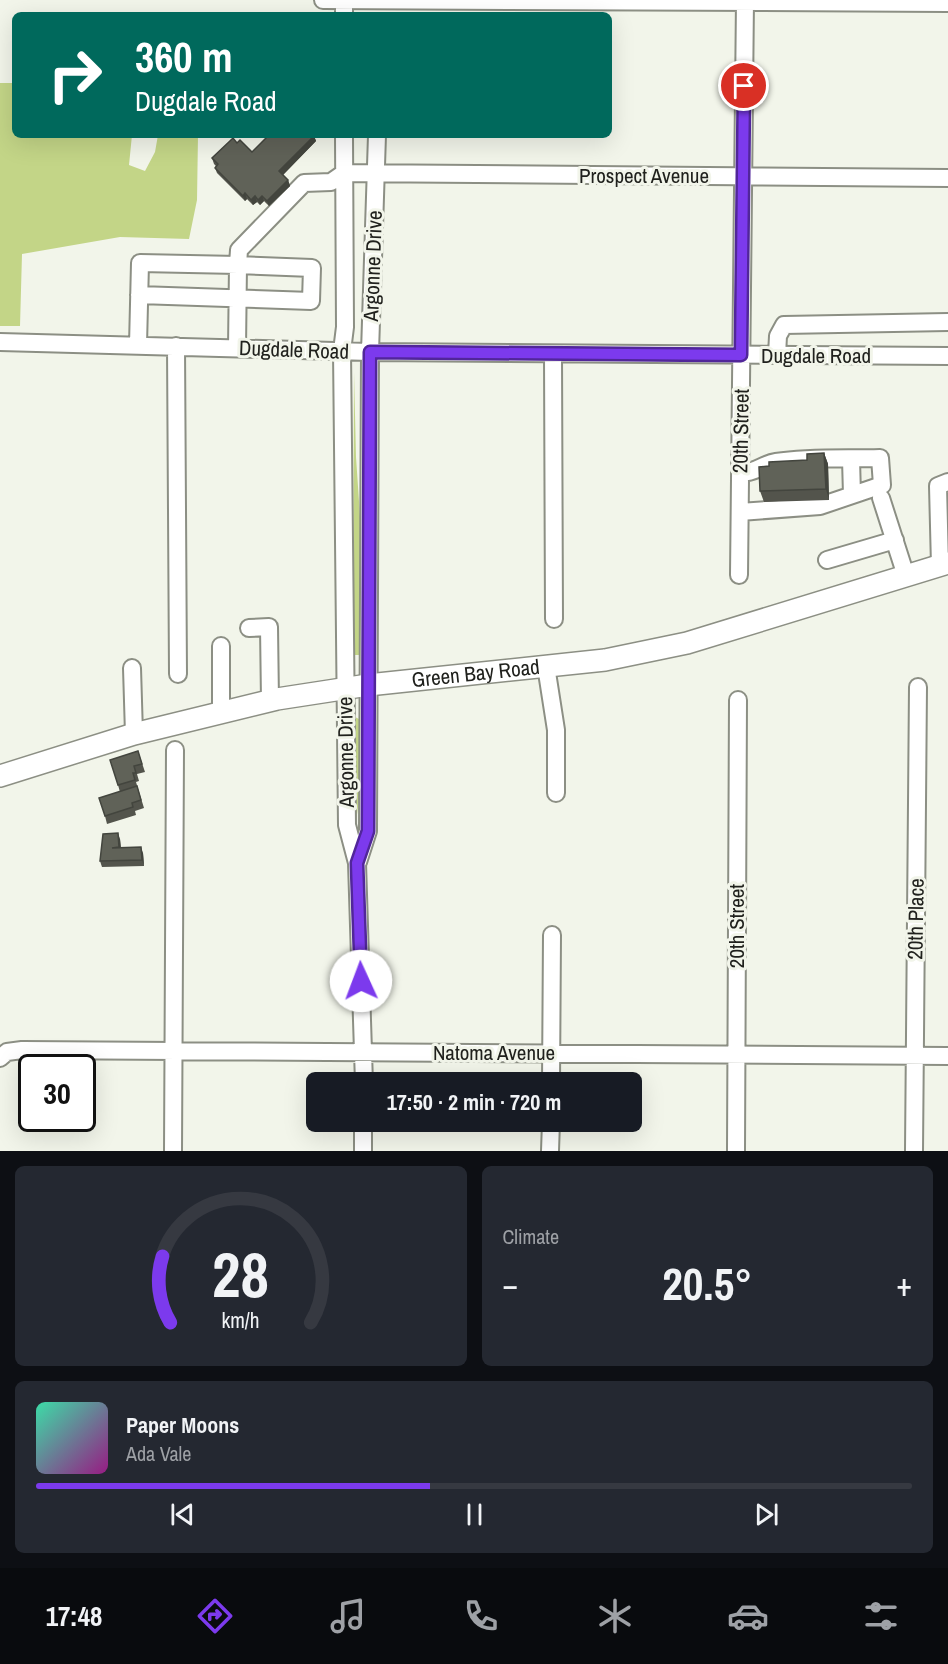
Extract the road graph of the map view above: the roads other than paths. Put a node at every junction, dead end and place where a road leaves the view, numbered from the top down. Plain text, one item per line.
1 (323, 0) edge
2 (344, 0) edge
3 (378, 0) edge
4 (745, 1) edge
5 (948, 3) edge
6 (344, 138) edge
7 (377, 138) edge
8 (344, 173) junction
9 (376, 174) junction
10 (743, 176) junction
11 (948, 178) edge
12 (238, 265) junction
13 (139, 295) junction
14 (238, 299) junction
15 (948, 322) edge
16 (0, 342) edge
17 (138, 345) junction
18 (176, 346) junction
19 (237, 348) junction
20 (342, 351) junction
21 (370, 352) junction
22 (553, 354) junction
23 (741, 355) junction
24 (777, 355) junction
25 (948, 356) edge
26 (851, 459) junction
27 (740, 473) junction
28 (948, 482) edge
29 (852, 495) junction
30 (881, 498) dead end
31 (740, 512) junction
32 (895, 540) junction
33 (827, 560) dead end
34 (944, 564) edge
35 (739, 575) dead end
36 (906, 576) junction
37 (554, 619) dead end
38 (249, 628) dead end
39 (221, 646) dead end
40 (546, 666) junction
41 (132, 668) dead end
42 (178, 674) dead end
43 (368, 685) junction
44 (918, 687) dead end
45 (344, 688) junction
46 (738, 700) dead end
47 (270, 701) junction
48 (221, 711) junction
49 (134, 734) junction
50 (175, 750) dead end
51 (0, 776) edge
52 (556, 793) dead end
53 (357, 863) junction
54 (552, 935) dead end
55 (173, 1051) junction
56 (364, 1052) junction
57 (551, 1053) junction
58 (736, 1054) junction
59 (915, 1056) junction
60 (948, 1056) edge
61 (0, 1058) edge
62 (363, 1072) edge
63 (551, 1072) edge
64 (363, 1132) edge
65 (551, 1132) edge
66 (173, 1151) edge
67 (363, 1151) edge
68 (550, 1151) edge
69 (736, 1151) edge
70 (914, 1151) edge

1 - 2 street
2 - 3 street
3 - 4 street
4 - 5 street
4 - 10 street, 20th Street
6 - 8 street, Argonne Drive
7 - 9 street, Argonne Drive
8 - 9 street, Prospect Avenue
8 - 12 street
8 - 20 street, Argonne Drive
9 - 10 street, Prospect Avenue
9 - 21 street, Argonne Drive
10 - 11 street, Prospect Avenue
10 - 23 street, 20th Street
12 - 13 street
12 - 14 street
12 - 14 street
13 - 14 street
13 - 17 street
14 - 19 street
15 - 24 street
16 - 17 street, Dugdale Road
17 - 18 street, Dugdale Road
18 - 19 street, Dugdale Road
18 - 42 street
19 - 20 street, Dugdale Road
20 - 21 street, Dugdale Road
20 - 45 street, Argonne Drive
21 - 22 street, Dugdale Road
21 - 43 street, Argonne Drive
22 - 23 street, Dugdale Road
22 - 37 street
23 - 24 street, Dugdale Road
23 - 27 street, 20th Street
24 - 25 street, Dugdale Road
26 - 27 street
26 - 29 street
26 - 29 street
27 - 31 street, 20th Street
28 - 34 street
29 - 31 street
30 - 32 street
31 - 35 street, 20th Street
32 - 33 street
32 - 36 street
34 - 36 main road, Green Bay Road
36 - 40 main road, Green Bay Road
38 - 47 street
39 - 48 street
40 - 43 main road, Green Bay Road
40 - 52 street
41 - 49 street
43 - 45 main road, Green Bay Road
43 - 53 street, Argonne Drive
44 - 59 street, 20th Place
45 - 47 main road, Green Bay Road
45 - 53 street, Argonne Drive
46 - 58 street, 20th Street
47 - 48 main road, Green Bay Road
48 - 49 main road, Green Bay Road
49 - 51 main road, Green Bay Road
50 - 55 street
53 - 56 street, Argonne Drive
54 - 57 street
55 - 56 street, Natoma Avenue
55 - 61 street, Natoma Avenue
55 - 66 street
56 - 57 street, Natoma Avenue
56 - 62 street, Argonne Drive
57 - 58 street, Natoma Avenue
57 - 63 street
58 - 59 street, Natoma Avenue
58 - 69 street, 20th Street
59 - 60 street, Natoma Avenue
59 - 70 street, 20th Place
64 - 67 street
65 - 68 street

